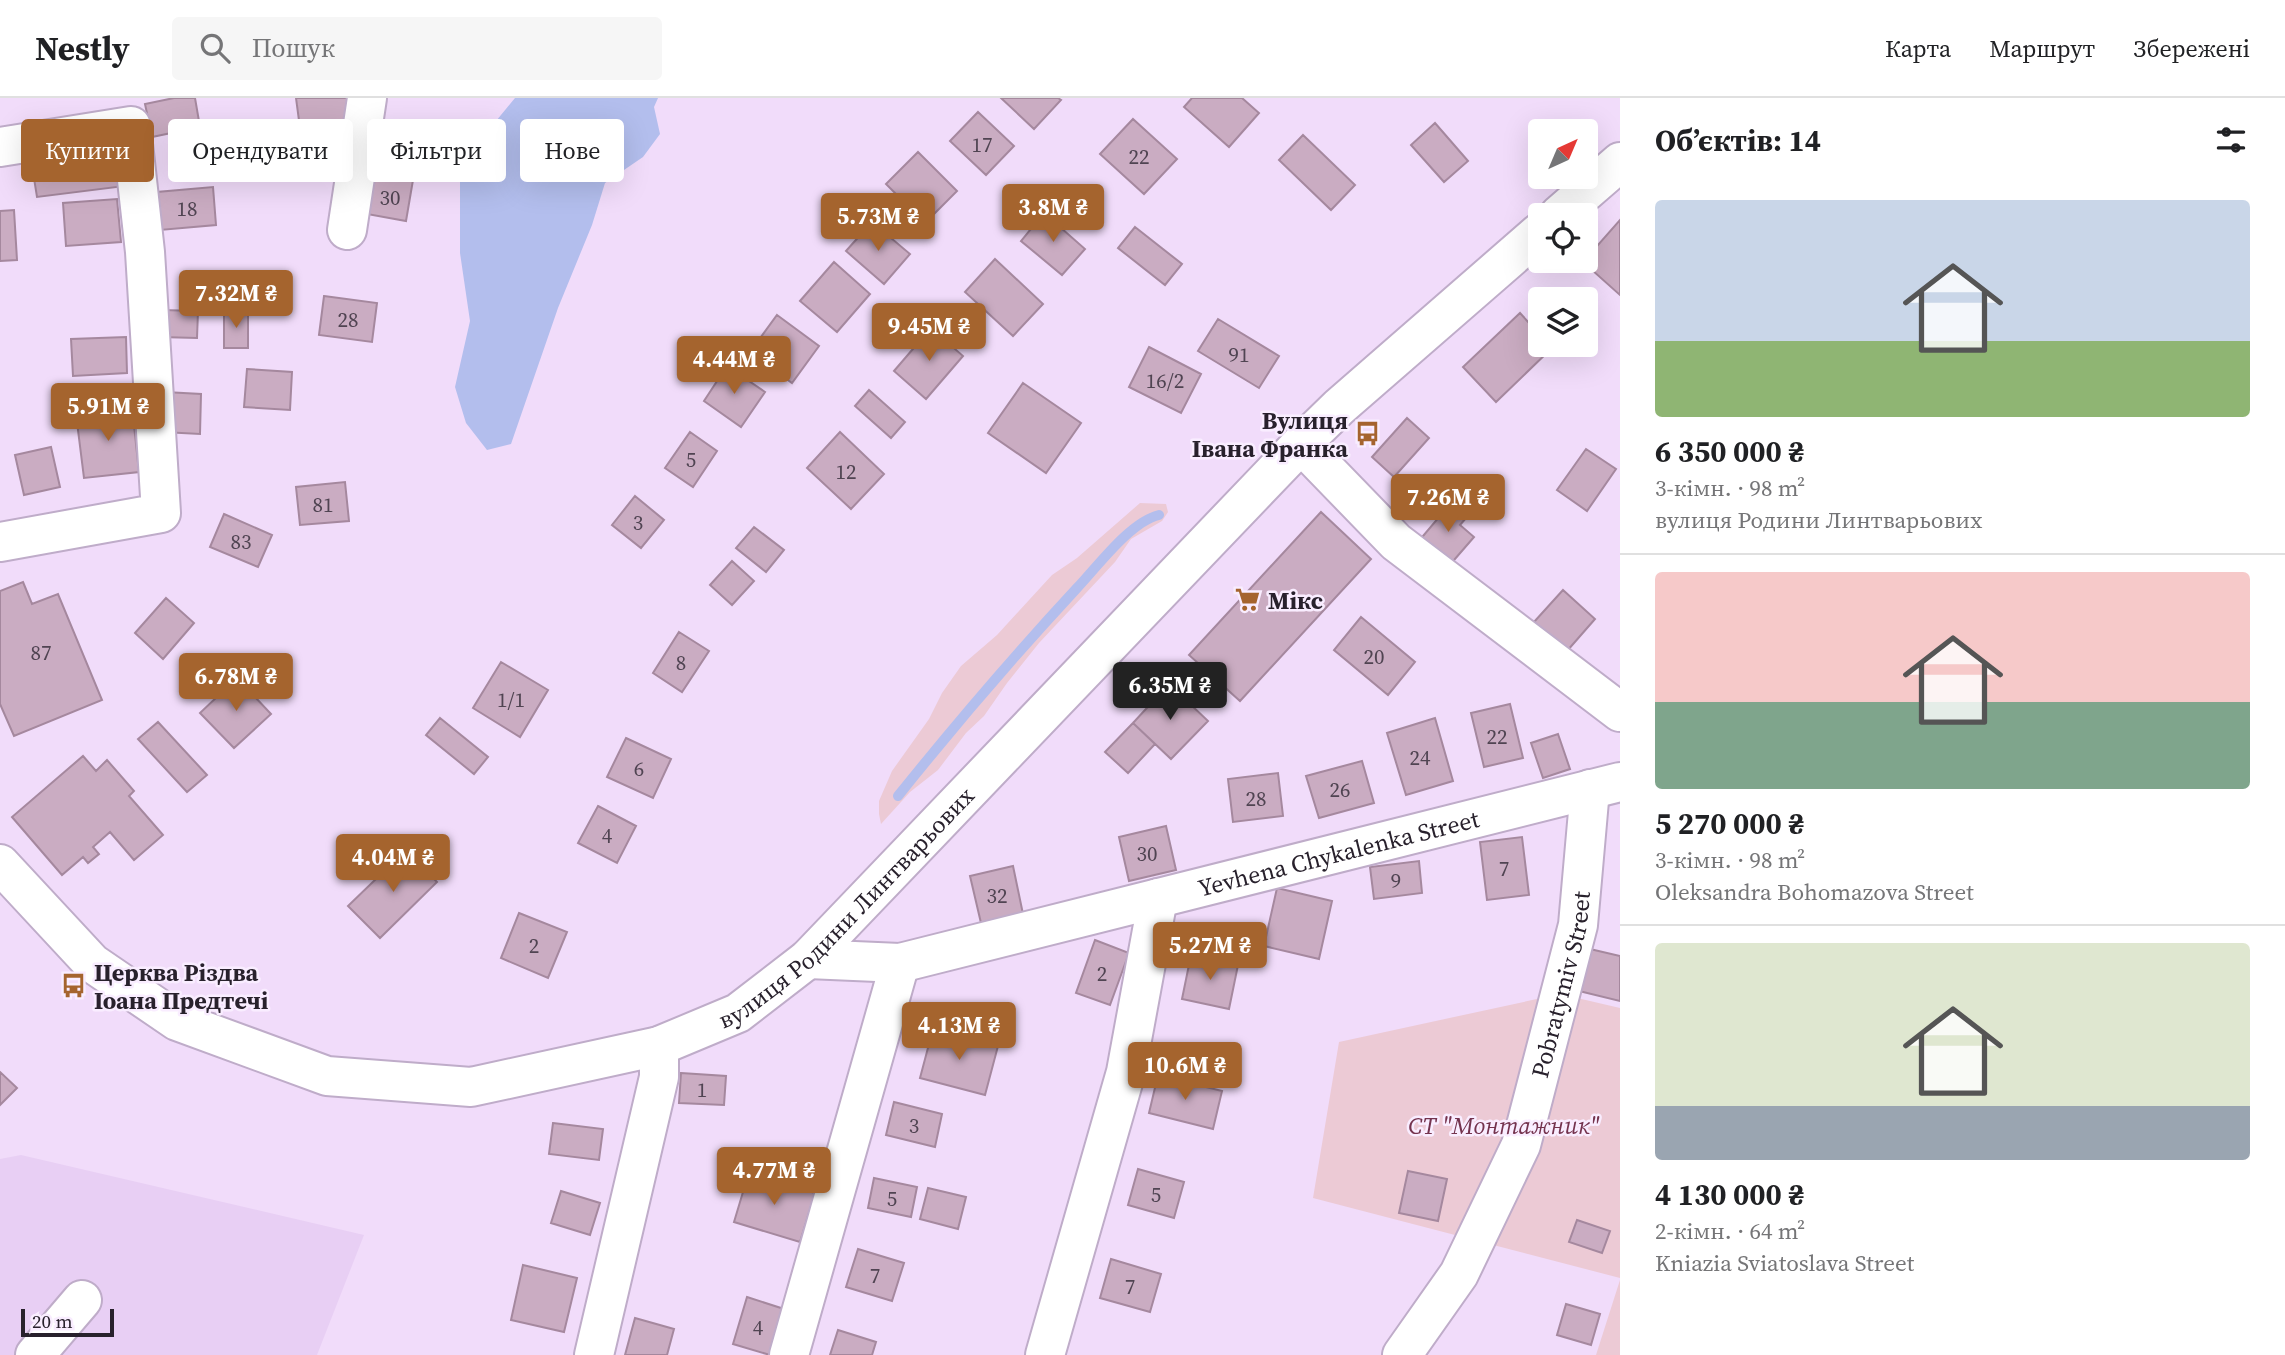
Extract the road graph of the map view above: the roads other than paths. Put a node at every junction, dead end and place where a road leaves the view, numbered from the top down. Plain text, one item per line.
1 (367, 98) edge
2 (0, 147) edge
3 (1620, 162) edge
4 (1573, 203) edge
5 (347, 230) dead end
6 (1528, 242) edge
7 (1301, 444) junction
8 (0, 542) edge
9 (1620, 712) edge
10 (1605, 785) edge
11 (0, 864) edge
12 (1158, 898) junction
13 (808, 959) junction
14 (900, 963) junction
15 (659, 1046) junction
16 (82, 1300) dead end
17 (35, 1355) edge
18 (594, 1355) edge
19 (789, 1355) edge
20 (1045, 1355) edge
21 (1402, 1355) edge

1 - 5 street
2 - 8 street
3 - 4 street
6 - 7 street, вулиця Родини Линтварьових
7 - 9 street
7 - 13 street, вулиця Родини Линтварьових
10 - 12 street, Yevhena Chykalenka Street
10 - 21 street, Pobratymiv Street
11 - 15 street, вулиця Родини Линтварьових
12 - 14 street, Yevhena Chykalenka Street
12 - 20 street
13 - 14 street, Yevhena Chykalenka Street
13 - 15 street, вулиця Родини Линтварьових
14 - 19 street
15 - 18 street
16 - 17 street

